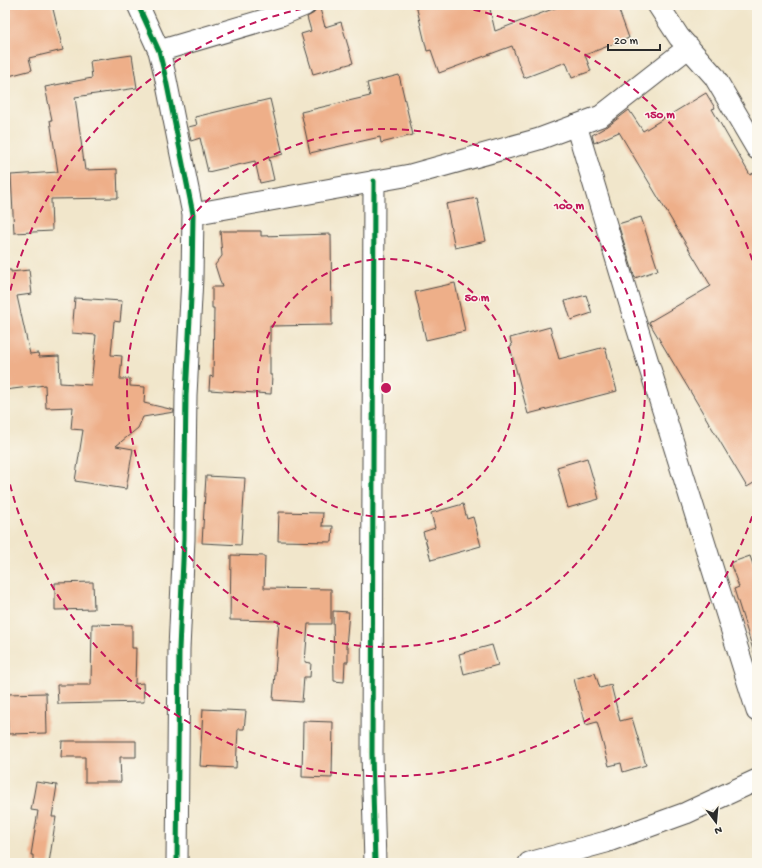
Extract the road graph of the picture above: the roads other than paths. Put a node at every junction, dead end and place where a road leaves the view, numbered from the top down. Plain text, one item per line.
1 (138, 5) edge
2 (306, 5) edge
3 (658, 5) edge
4 (689, 47) junction
5 (159, 51) junction
6 (576, 125) junction
7 (757, 149) edge
8 (374, 181) junction
9 (193, 214) junction
10 (757, 711) edge
11 (757, 780) edge
12 (177, 863) edge
13 (375, 863) edge
14 (529, 863) edge

1 - 5 street
2 - 5 street
3 - 4 street
4 - 6 street
4 - 7 street
5 - 9 street
6 - 8 street
6 - 10 street
8 - 9 street
8 - 13 street
9 - 12 street
11 - 14 street

